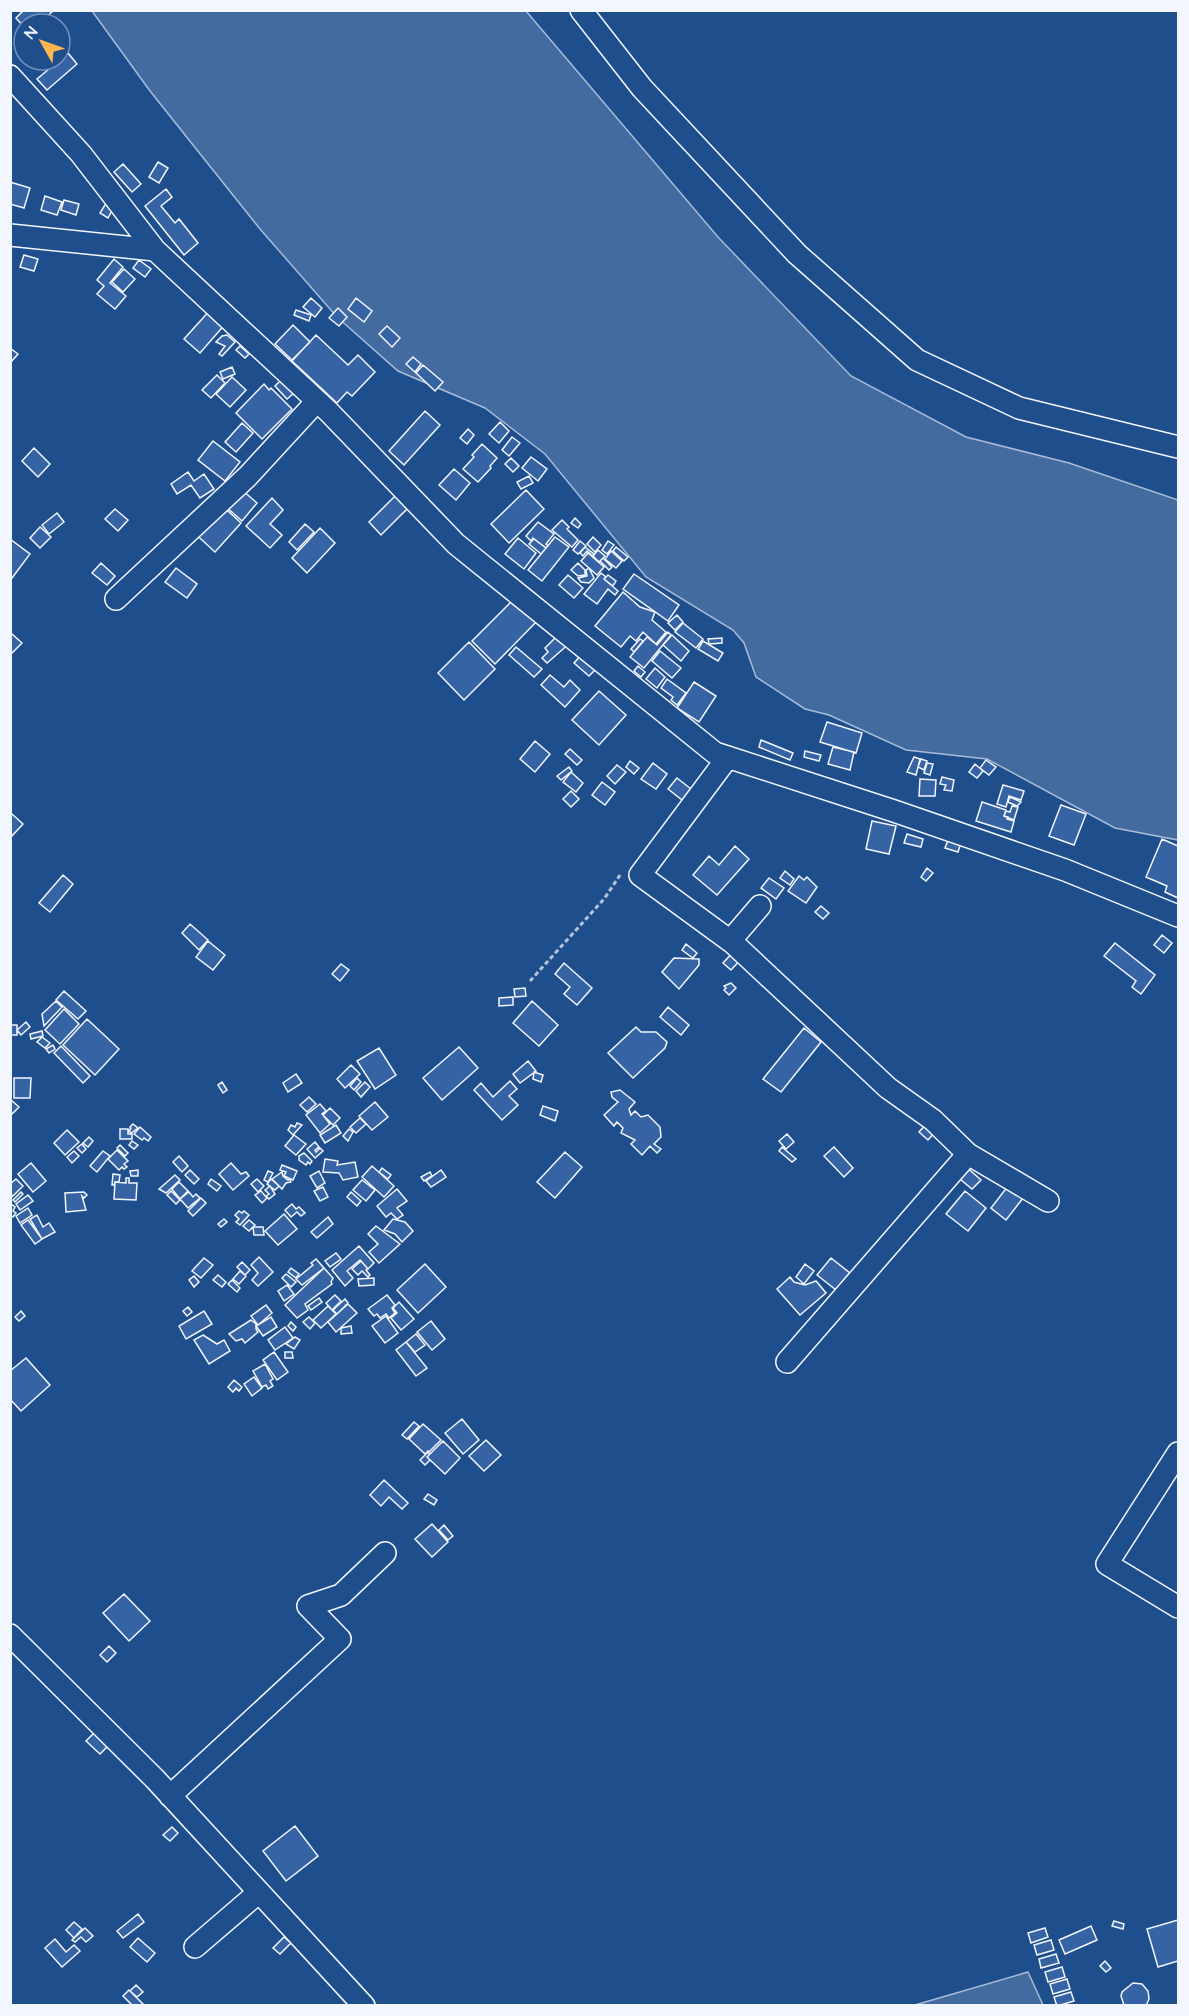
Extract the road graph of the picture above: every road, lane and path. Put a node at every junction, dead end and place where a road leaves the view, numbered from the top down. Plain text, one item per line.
1 (581, 10) edge
2 (10, 76) edge
3 (10, 235) edge
4 (155, 250) junction
5 (317, 401) junction
6 (1179, 447) edge
7 (116, 599) dead end
8 (728, 757) junction
9 (640, 875) junction
10 (760, 906) dead end
11 (1179, 916) edge
12 (730, 941) junction
13 (530, 981) dead end
14 (968, 1154) junction
15 (1048, 1201) dead end
16 (788, 1362) dead end
17 (1179, 1453) edge
18 (385, 1553) dead end
19 (1179, 1607) edge
20 (10, 1635) edge
21 (170, 1796) junction
22 (259, 1892) junction
23 (195, 1947) dead end
24 (364, 2006) edge

1 - 6 street
2 - 4 street
3 - 4 street
4 - 5 street
5 - 7 street
5 - 8 street
8 - 9 street
8 - 11 street
9 - 12 street
9 - 13 path
10 - 12 street
12 - 14 street
14 - 15 street
14 - 16 street
17 - 19 street
18 - 21 street
20 - 21 street
21 - 22 street
22 - 23 street
22 - 24 street

